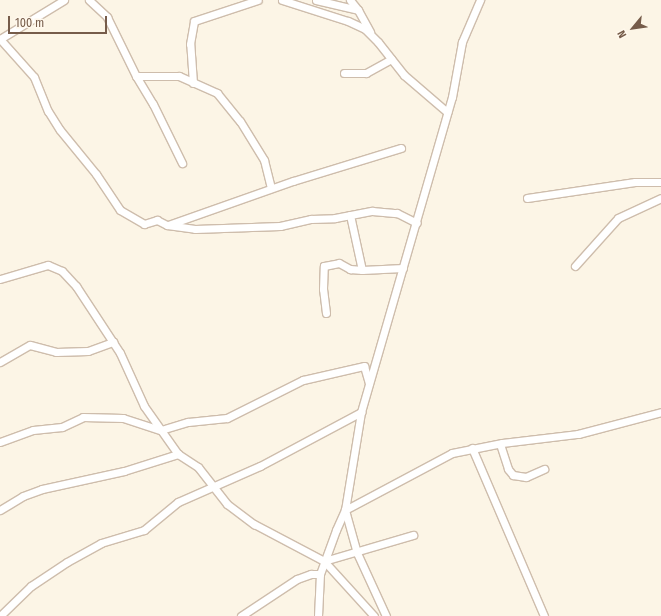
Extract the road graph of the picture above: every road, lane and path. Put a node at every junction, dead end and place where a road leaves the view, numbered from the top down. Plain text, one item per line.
1 (64, 0) edge
2 (89, 0) edge
3 (258, 0) edge
4 (282, 0) edge
5 (316, 0) edge
6 (350, 0) edge
7 (480, 0) edge
8 (358, 10) junction
9 (372, 35) junction
10 (0, 39) edge
11 (391, 60) junction
12 (344, 73) dead end
13 (136, 76) junction
14 (193, 83) junction
15 (447, 112) junction
16 (401, 148) dead end
17 (182, 163) dead end
18 (661, 182) edge
19 (271, 188) junction
20 (526, 198) dead end
21 (661, 198) edge
22 (350, 215) junction
23 (417, 223) junction
24 (167, 225) junction
25 (575, 266) dead end
26 (403, 268) junction
27 (362, 270) junction
28 (0, 279) edge
29 (326, 313) dead end
30 (113, 342) junction
31 (0, 362) edge
32 (369, 383) junction
33 (361, 412) junction
34 (661, 412) edge
35 (161, 430) junction
36 (0, 442) edge
37 (500, 444) junction
38 (472, 448) junction
39 (178, 454) junction
40 (544, 469) dead end
41 (212, 487) junction
42 (0, 510) edge
43 (345, 510) junction
44 (413, 535) dead end
45 (357, 552) junction
46 (324, 561) junction
47 (320, 574) junction
48 (0, 616) edge
49 (241, 616) edge
50 (318, 616) edge
51 (374, 616) edge
52 (386, 616) edge
53 (544, 616) edge

1 - 10 street
2 - 13 street
3 - 14 street
4 - 9 street
5 - 8 street
6 - 8 street
7 - 15 street
8 - 9 street
9 - 11 street
10 - 24 street
11 - 12 street
11 - 15 street
13 - 14 street
13 - 17 street
14 - 19 street
15 - 23 street
16 - 19 street
18 - 20 street
19 - 24 street
21 - 25 street
22 - 23 street
22 - 24 street
22 - 27 street
23 - 26 street
26 - 27 street
26 - 32 street
27 - 29 street
28 - 30 street
30 - 31 street
30 - 35 street
32 - 33 street
32 - 35 street
33 - 41 street
33 - 43 street
34 - 37 street
35 - 36 street
35 - 39 street
37 - 38 street
37 - 40 street
38 - 43 street
38 - 53 street
39 - 41 street
39 - 42 street
41 - 46 street
41 - 48 street
43 - 45 street
43 - 46 street
44 - 45 street
45 - 46 street
45 - 52 street
46 - 47 street
46 - 51 street
47 - 49 street
47 - 50 street

